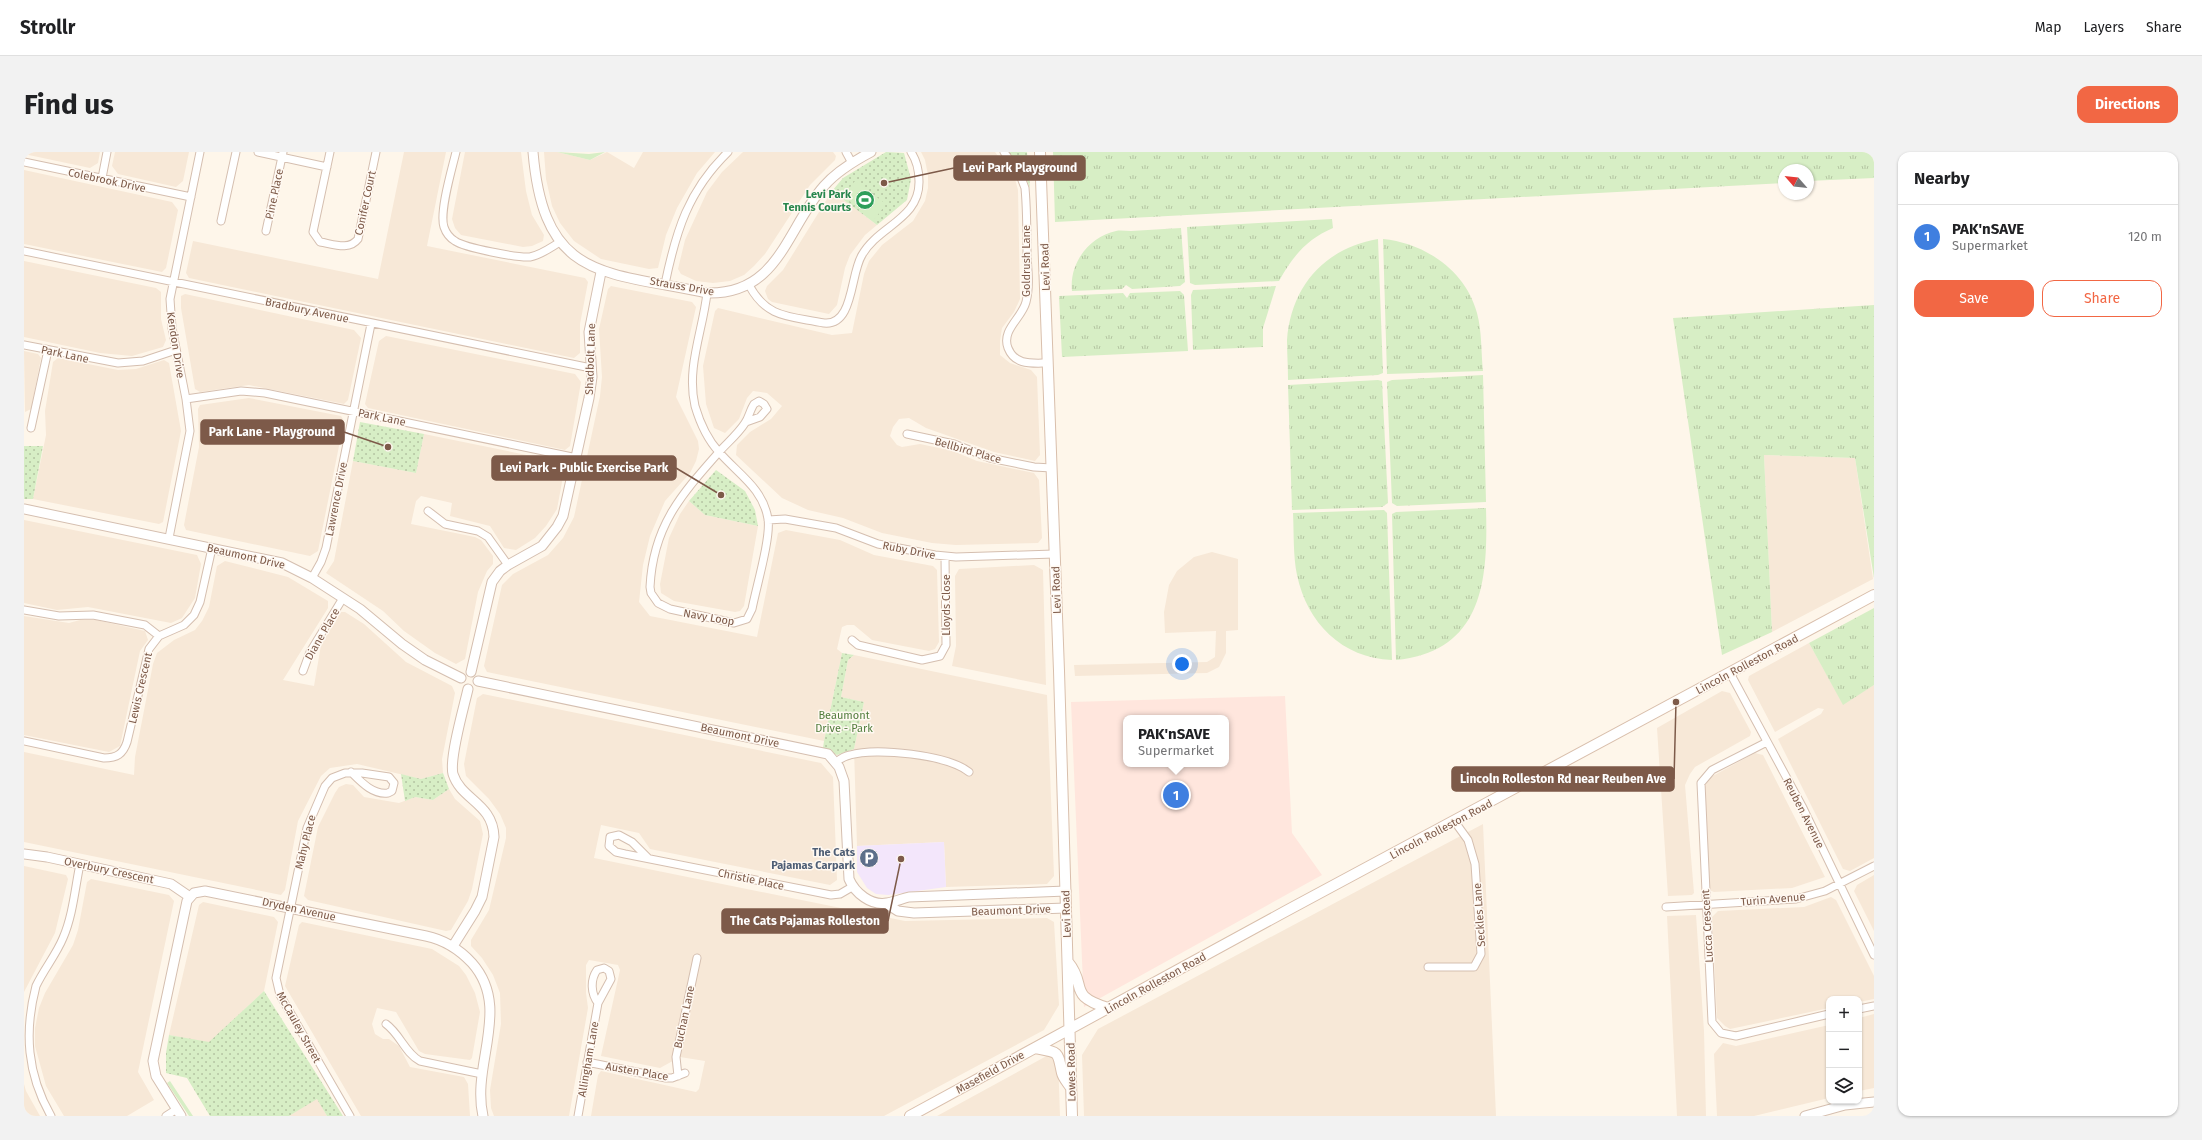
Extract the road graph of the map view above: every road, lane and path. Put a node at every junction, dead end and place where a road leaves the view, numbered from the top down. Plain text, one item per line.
1 (107, 152) edge
2 (200, 152) edge
3 (236, 152) edge
4 (258, 152) edge
5 (330, 152) edge
6 (376, 152) edge
7 (456, 152) edge
8 (533, 152) edge
9 (728, 152) edge
10 (846, 152) edge
11 (871, 152) edge
12 (911, 152) edge
13 (1004, 152) edge
14 (1040, 152) edge
15 (283, 155) edge
16 (24, 162) edge
17 (852, 163) junction
18 (327, 167) junction
19 (102, 178) junction
20 (191, 197) junction
21 (222, 221) dead end
22 (266, 232) dead end
23 (560, 242) junction
24 (24, 251) edge
25 (601, 272) junction
26 (174, 283) junction
27 (665, 284) junction
28 (749, 285) junction
29 (707, 293) junction
30 (371, 324) junction
31 (24, 345) edge
32 (48, 350) junction
33 (176, 350) junction
34 (1048, 363) junction
35 (591, 368) junction
36 (186, 399) junction
37 (354, 411) junction
38 (746, 422) dead end
39 (31, 428) dead end
40 (907, 434) dead end
41 (719, 452) junction
42 (577, 458) junction
43 (1052, 468) junction
44 (24, 509) edge
45 (428, 512) dead end
46 (768, 520) junction
47 (169, 538) junction
48 (212, 548) junction
49 (1054, 554) junction
50 (945, 557) junction
51 (508, 565) junction
52 (312, 578) junction
53 (1874, 595) edge
54 (343, 598) junction
55 (24, 610) edge
56 (159, 636) junction
57 (852, 640) dead end
58 (303, 672) dead end
59 (471, 672) junction
60 (1730, 673) junction
61 (461, 678) junction
62 (478, 681) junction
63 (468, 688) junction
64 (24, 742) edge
65 (1767, 742) junction
66 (836, 762) junction
67 (351, 772) junction
68 (969, 772) dead end
69 (1455, 822) junction
70 (24, 854) edge
71 (648, 858) junction
72 (80, 864) junction
73 (1874, 866) edge
74 (1839, 884) junction
75 (852, 887) junction
76 (1066, 891) junction
77 (971, 895) junction
78 (190, 897) junction
79 (887, 904) junction
80 (1706, 905) junction
81 (290, 907) junction
82 (1666, 907) dead end
83 (1066, 908) junction
84 (971, 911) junction
85 (453, 946) junction
86 (1874, 955) edge
87 (697, 958) dead end
88 (1068, 962) junction
89 (1428, 967) dead end
90 (598, 1003) dead end
91 (1874, 1006) edge
92 (1108, 1008) junction
93 (1862, 1008) edge
94 (1826, 1015) edge
95 (386, 1024) dead end
96 (1070, 1029) junction
97 (1035, 1048) junction
98 (587, 1062) junction
99 (685, 1073) dead end
100 (482, 1074) junction
101 (678, 1076) junction
102 (1071, 1088) junction
103 (1874, 1102) edge
104 (179, 1113) edge
105 (51, 1116) edge
106 (166, 1116) edge
107 (350, 1116) edge
108 (483, 1116) edge
109 (578, 1116) edge
110 (910, 1116) edge
111 (1072, 1116) edge
112 (1808, 1116) edge

1 - 19 street
2 - 20 street, Kendon Drive
3 - 21 street
4 - 15 street
5 - 18 street, Conifer Court
6 - 18 street, Conifer Court
7 - 23 street
8 - 23 street, Strauss Drive
9 - 27 street
10 - 17 street
11 - 17 street, Strauss Drive
12 - 28 street
13 - 34 street, Goldrush Lane
14 - 34 main road, Levi Road
15 - 18 street
15 - 22 street, Pine Place
16 - 19 street, Colebrook Drive
17 - 28 street, Strauss Drive
19 - 20 street, Colebrook Drive
20 - 26 street, Kendon Drive
23 - 25 street, Strauss Drive
24 - 26 street, Bradbury Avenue
25 - 27 street, Strauss Drive
25 - 35 street, Shadbolt Lane
26 - 30 street, Bradbury Avenue
26 - 33 street, Kendon Drive
27 - 29 street, Strauss Drive
28 - 29 street, Strauss Drive
29 - 41 street, Navy Loop
30 - 35 street, Bradbury Avenue
30 - 37 street, Lawrence Drive
31 - 32 street, Park Lane
32 - 33 street, Park Lane
32 - 39 street
33 - 36 street, Kendon Drive
34 - 43 main road, Levi Road
35 - 42 street, Shadbolt Lane
36 - 37 street, Park Lane
36 - 47 street, Kendon Drive
37 - 42 street, Park Lane
37 - 52 street, Lawrence Drive
38 - 41 street
40 - 43 street, Bellbird Place
41 - 46 street, Navy Loop
41 - 46 street, Navy Loop
42 - 51 street, Shadbolt Lane
43 - 49 main road, Levi Road
44 - 47 street, Beaumont Drive
45 - 51 street
46 - 50 street, Ruby Drive
47 - 48 street, Beaumont Drive
48 - 52 street, Beaumont Drive
48 - 56 street
49 - 50 street, Ruby Drive
49 - 76 main road, Levi Road
50 - 57 street, Lloyds Close
51 - 59 street, Shadbolt Lane
52 - 54 street, Beaumont Drive
53 - 60 main road, Lincoln Rolleston Road
54 - 58 street, Diane Place
54 - 61 street, Beaumont Drive
55 - 56 street
56 - 64 street, Lewis Crescent
59 - 61 street
59 - 62 street
60 - 65 street, Reuben Avenue
60 - 69 main road, Lincoln Rolleston Road
61 - 63 street
62 - 63 street
62 - 66 street, Beaumont Drive
63 - 85 street
65 - 74 street, Reuben Avenue
65 - 80 street, Lucca Crescent
66 - 68 street
66 - 75 street
67 - 67 street, Mahy Place
67 - 81 street, Mahy Place
69 - 89 street, Seckles Lane
69 - 92 main road, Lincoln Rolleston Road
70 - 72 street, Overbury Crescent
71 - 71 street, Christie Place
71 - 75 street, Christie Place
72 - 78 street, Overbury Crescent
72 - 105 street
73 - 74 street, Turin Avenue
74 - 80 street, Turin Avenue
74 - 86 street, Reuben Avenue
75 - 79 street, Beaumont Drive
76 - 77 street, Beaumont Drive
76 - 83 main road, Levi Road
77 - 79 street, Beaumont Drive
77 - 84 street
78 - 81 street, Dryden Avenue
78 - 104 street
79 - 84 street, Beaumont Drive
80 - 82 street, Turin Avenue
80 - 94 street, Lucca Crescent
81 - 85 street, Dryden Avenue
81 - 107 street, McCauley Street
83 - 84 street, Beaumont Drive
83 - 88 main road, Levi Road
85 - 100 street, Dryden Avenue
87 - 101 street, Buchan Lane
88 - 92 main road
88 - 96 main road, Levi Road
90 - 98 street, Allingham Lane
91 - 93 street
92 - 96 main road, Lincoln Rolleston Road
95 - 100 street
96 - 97 main road, Masefield Drive
96 - 102 main road, Lowes Road
97 - 102 main road
97 - 110 main road, Masefield Drive
98 - 101 street, Austen Place
98 - 109 street, Allingham Lane
99 - 101 street, Austen Place
100 - 108 street, Dryden Avenue
102 - 111 main road, Lowes Road
103 - 112 street
104 - 106 street

